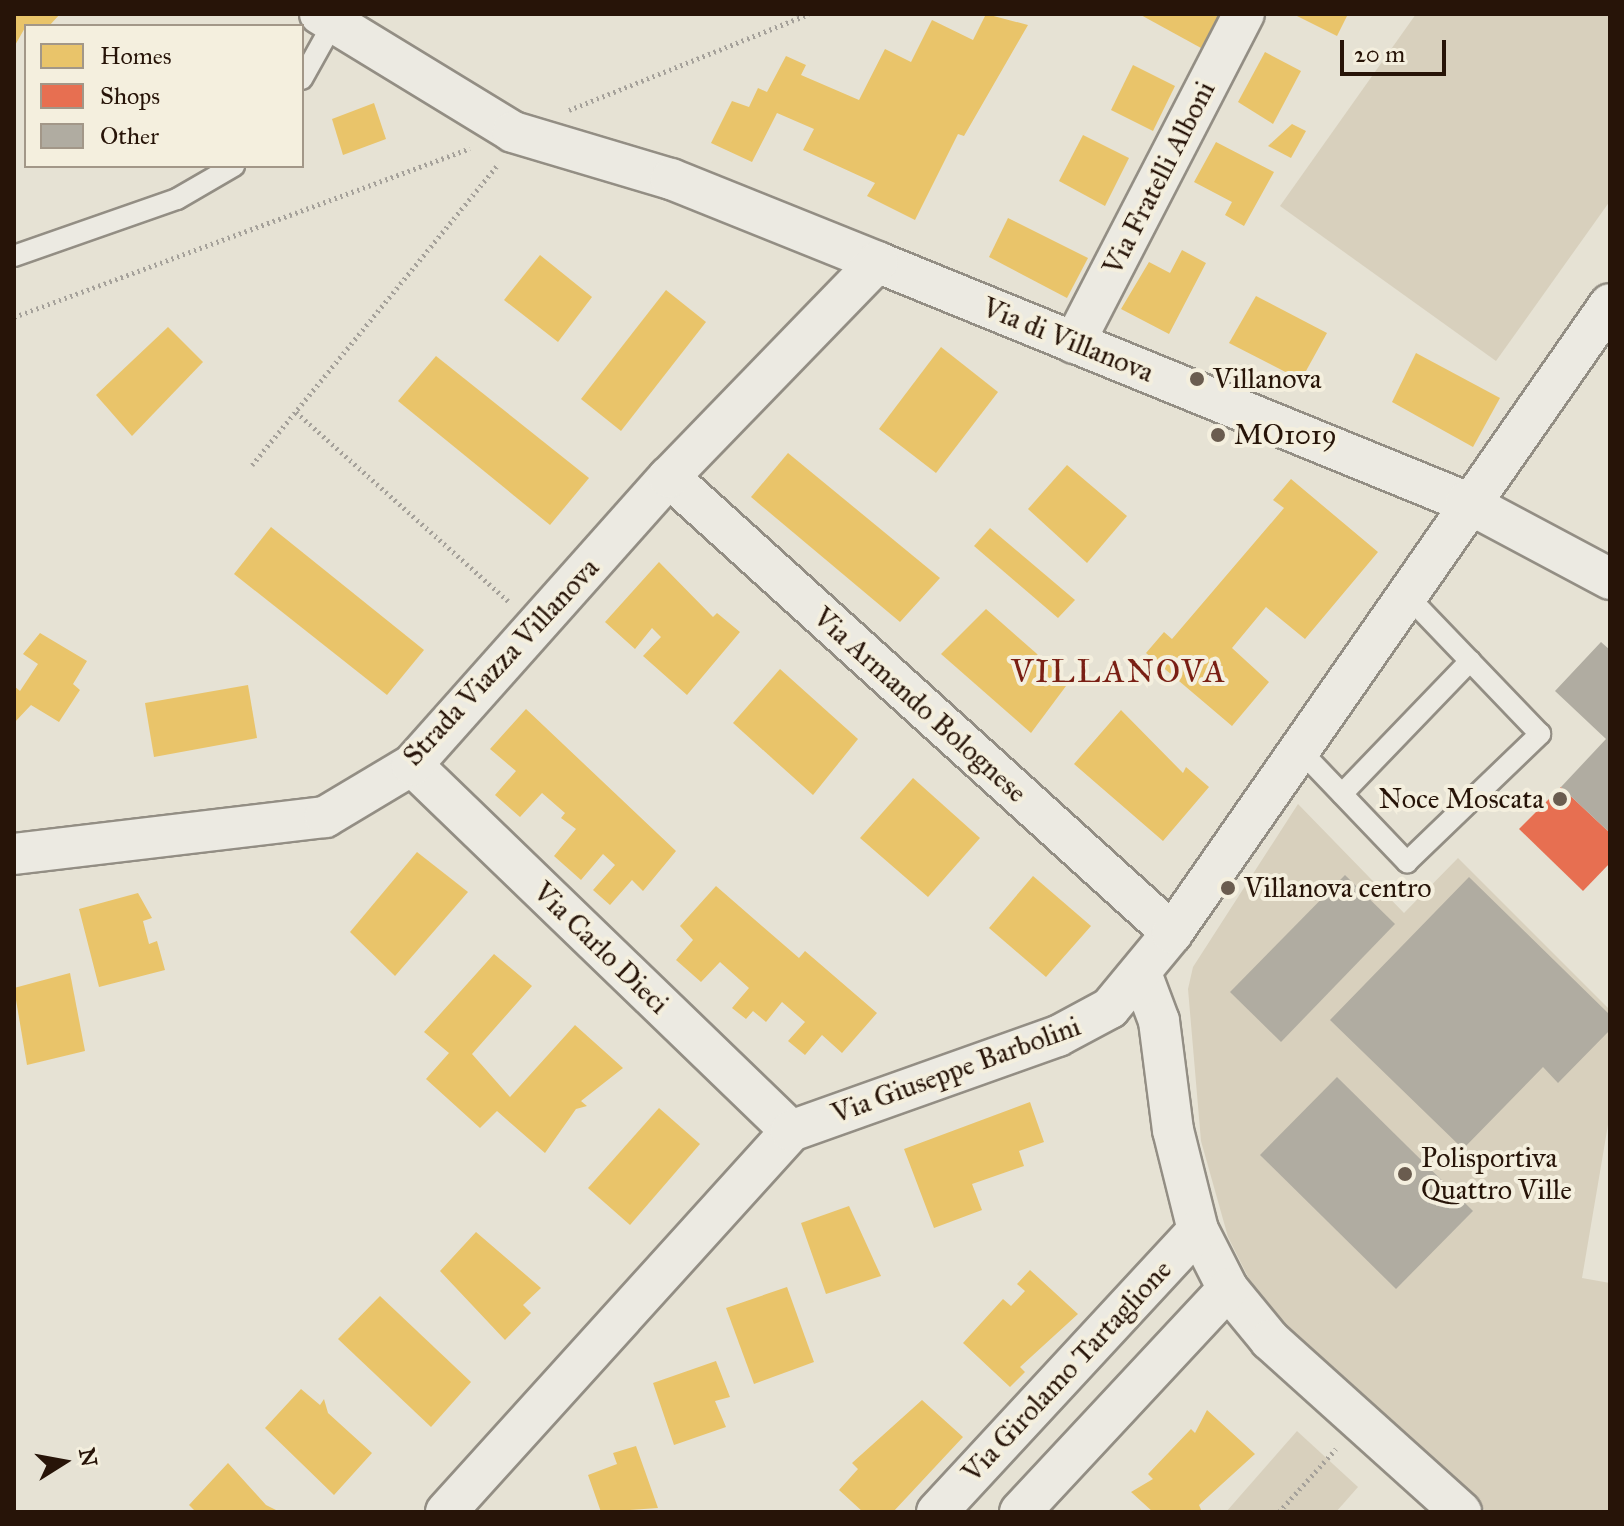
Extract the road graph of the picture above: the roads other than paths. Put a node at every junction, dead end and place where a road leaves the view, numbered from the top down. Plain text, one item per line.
1 (1244, 14) edge
2 (326, 20) edge
3 (304, 74) edge
4 (231, 168) edge
5 (14, 256) edge
6 (877, 262) junction
7 (1610, 304) edge
8 (1074, 343) junction
9 (669, 477) junction
10 (1466, 502) junction
11 (1610, 579) edge
12 (1404, 592) junction
13 (1470, 661) junction
14 (1296, 746) junction
15 (412, 765) junction
16 (1342, 794) junction
17 (14, 854) edge
18 (1172, 933) junction
19 (1141, 973) junction
20 (791, 1131) junction
21 (1198, 1230) junction
22 (1228, 1289) junction
23 (446, 1512) edge
24 (937, 1512) edge
25 (1020, 1512) edge
26 (1461, 1512) edge

1 - 8 street, Via Fratelli Alboni
2 - 3 lane
2 - 6 street, Via di Villanova
4 - 5 lane
6 - 8 street, Via di Villanova
6 - 9 street, Strada Viazza Villanova
7 - 10 street, Via Giuseppe Barbolini
8 - 10 street, Via di Villanova
9 - 15 street, Strada Viazza Villanova
9 - 18 street, Via Armando Bolognese
10 - 11 street, Via di Villanova
10 - 12 street, Via Giuseppe Barbolini
12 - 13 lane
12 - 14 street, Via Giuseppe Barbolini
13 - 16 lane
13 - 16 lane
14 - 16 lane
14 - 18 street, Via Giuseppe Barbolini
15 - 17 street, Strada Viazza Villanova
15 - 20 street, Via Carlo Dieci
18 - 19 street, Via Giuseppe Barbolini
19 - 20 street, Via Giuseppe Barbolini
19 - 21 street
20 - 23 street, Via Giuseppe Barbolini
21 - 22 street
21 - 24 street, Via Girolamo Tartaglione
22 - 25 street
22 - 26 street

